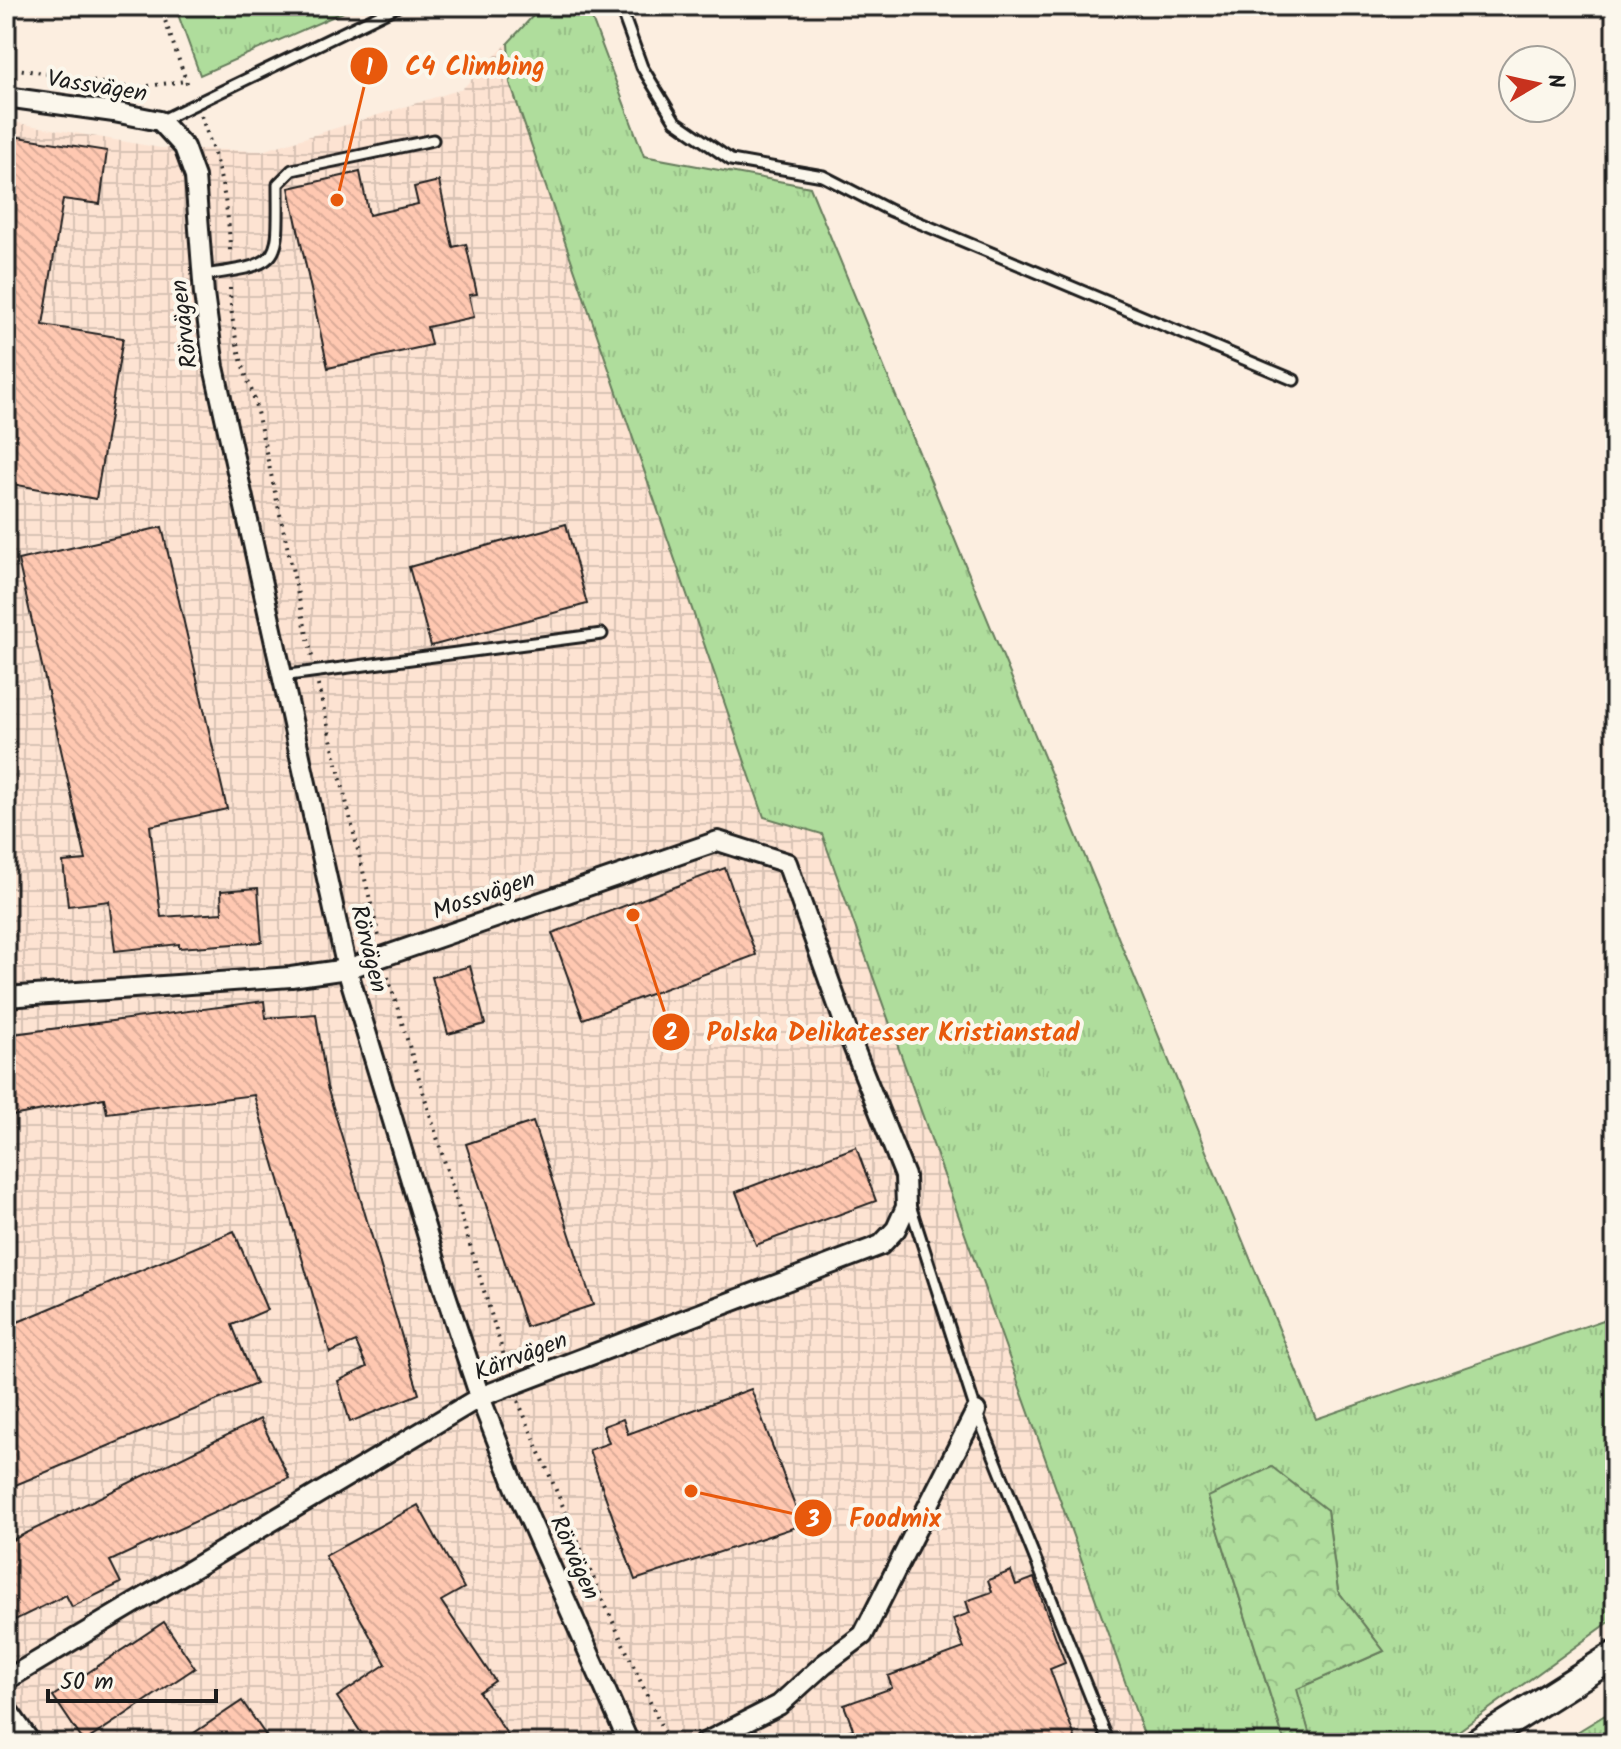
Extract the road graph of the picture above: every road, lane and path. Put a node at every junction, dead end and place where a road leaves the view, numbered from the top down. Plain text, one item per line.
1 (160, 6) edge
2 (398, 6) edge
3 (620, 6) edge
4 (6, 67) edge
5 (186, 81) junction
6 (6, 97) edge
7 (196, 104) junction
8 (160, 121) junction
9 (175, 136) joint
10 (433, 140) dead end
11 (230, 272) junction
12 (203, 275) junction
13 (1294, 380) dead end
14 (602, 634) dead end
15 (315, 672) junction
16 (281, 676) junction
17 (383, 956) junction
18 (347, 969) junction
19 (6, 997) edge
20 (849, 1036) joint
21 (906, 1191) junction
22 (513, 1385) junction
23 (480, 1397) junction
24 (976, 1411) junction
25 (1615, 1655) edge
26 (6, 1680) edge
27 (6, 1708) edge
28 (31, 1743) edge
29 (629, 1743) edge
30 (669, 1743) edge
31 (704, 1743) edge
32 (1109, 1743) edge
33 (1476, 1743) edge

1 - 5 path
2 - 7 lane
3 - 13 lane
4 - 5 path
5 - 7 path
6 - 8 street, Vassvägen
7 - 8 lane
7 - 11 path
8 - 9 street, Vassvägen
9 - 12 street, Rörvägen
10 - 11 lane
11 - 12 lane
11 - 15 path
12 - 16 street, Rörvägen
14 - 15 lane
15 - 16 lane
15 - 17 path
16 - 18 street, Rörvägen
17 - 18 street, Mossvägen
17 - 20 street, Mossvägen
17 - 22 path
18 - 19 street, Mossvägen
18 - 23 street, Rörvägen
20 - 21 street, Kärrvägen
21 - 22 street, Kärrvägen
21 - 24 lane
22 - 23 street, Kärrvägen
22 - 30 path
23 - 26 street, Kärrvägen
23 - 29 street, Rörvägen
24 - 31 street
24 - 32 lane
25 - 33 main road
27 - 28 street

